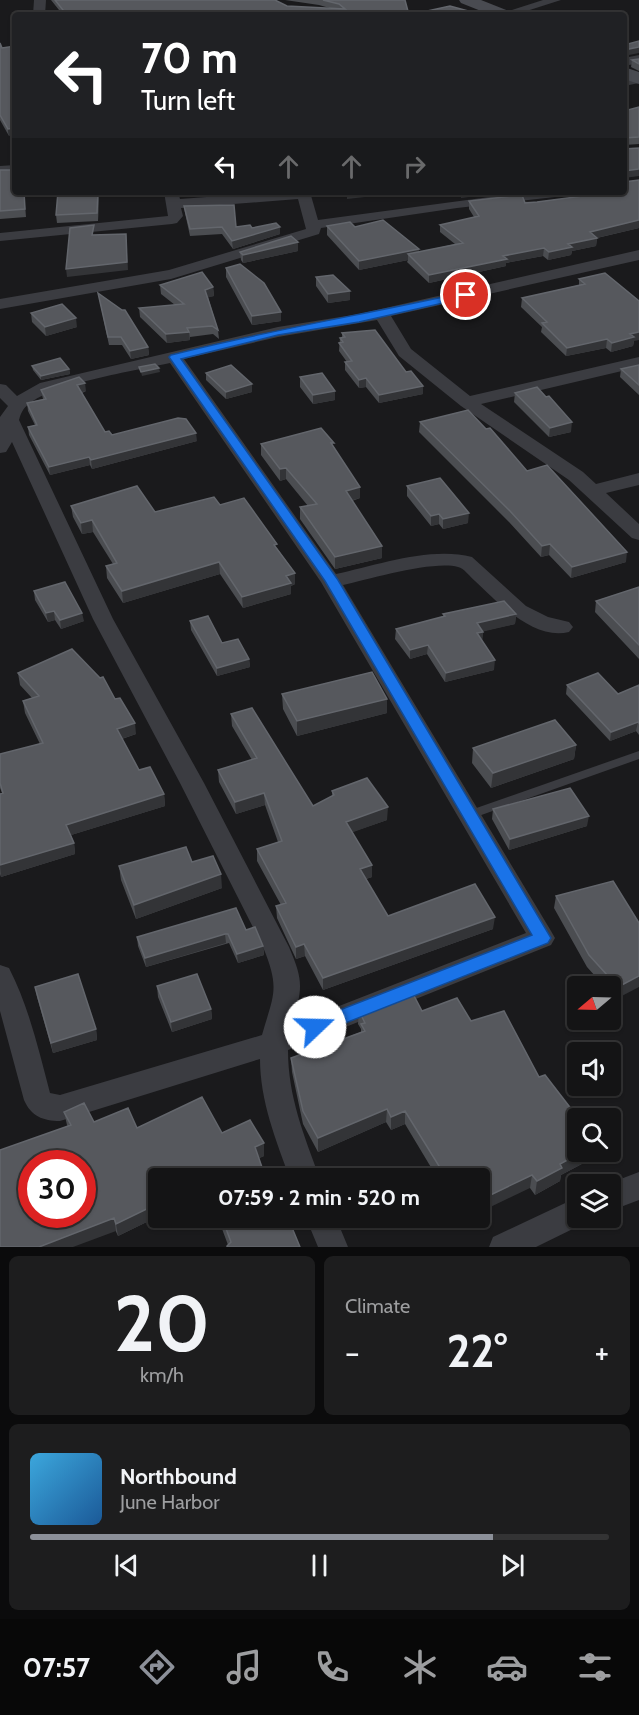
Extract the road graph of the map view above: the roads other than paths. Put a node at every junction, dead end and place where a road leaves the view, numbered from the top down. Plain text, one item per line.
1 (467, 0) edge
2 (555, 0) edge
3 (496, 12) edge
4 (513, 12) edge
5 (251, 195) edge
6 (304, 195) edge
7 (537, 195) edge
8 (172, 198) edge
9 (312, 225) junction
10 (0, 237) edge
11 (639, 255) edge
12 (0, 304) edge
13 (381, 314) junction
14 (174, 357) junction
15 (639, 362) edge
16 (0, 390) edge
17 (467, 402) junction
18 (13, 411) junction
19 (0, 448) edge
20 (0, 453) edge
21 (26, 454) junction
22 (639, 479) edge
23 (592, 491) junction
24 (639, 534) edge
25 (332, 580) junction
26 (562, 627) dead end
27 (639, 755) edge
28 (469, 815) junction
29 (0, 976) edge
30 (274, 1043) junction
31 (301, 1168) edge
32 (639, 1186) edge
33 (621, 1193) edge
34 (567, 1216) edge
35 (325, 1228) edge
36 (333, 1247) edge
37 (504, 1247) edge

1 - 3 street
2 - 4 street
5 - 8 street
6 - 9 street
7 - 9 street
8 - 10 street
9 - 12 street
11 - 13 street
13 - 14 street
13 - 17 street
14 - 18 street
14 - 25 street
15 - 17 street
16 - 18 street
17 - 23 street
18 - 19 street
18 - 21 street
20 - 21 street
21 - 30 street
22 - 23 street
23 - 24 street
25 - 26 street
25 - 28 street
27 - 28 lane
28 - 30 street
29 - 30 street
30 - 31 street
32 - 33 street
34 - 37 street
35 - 36 street

